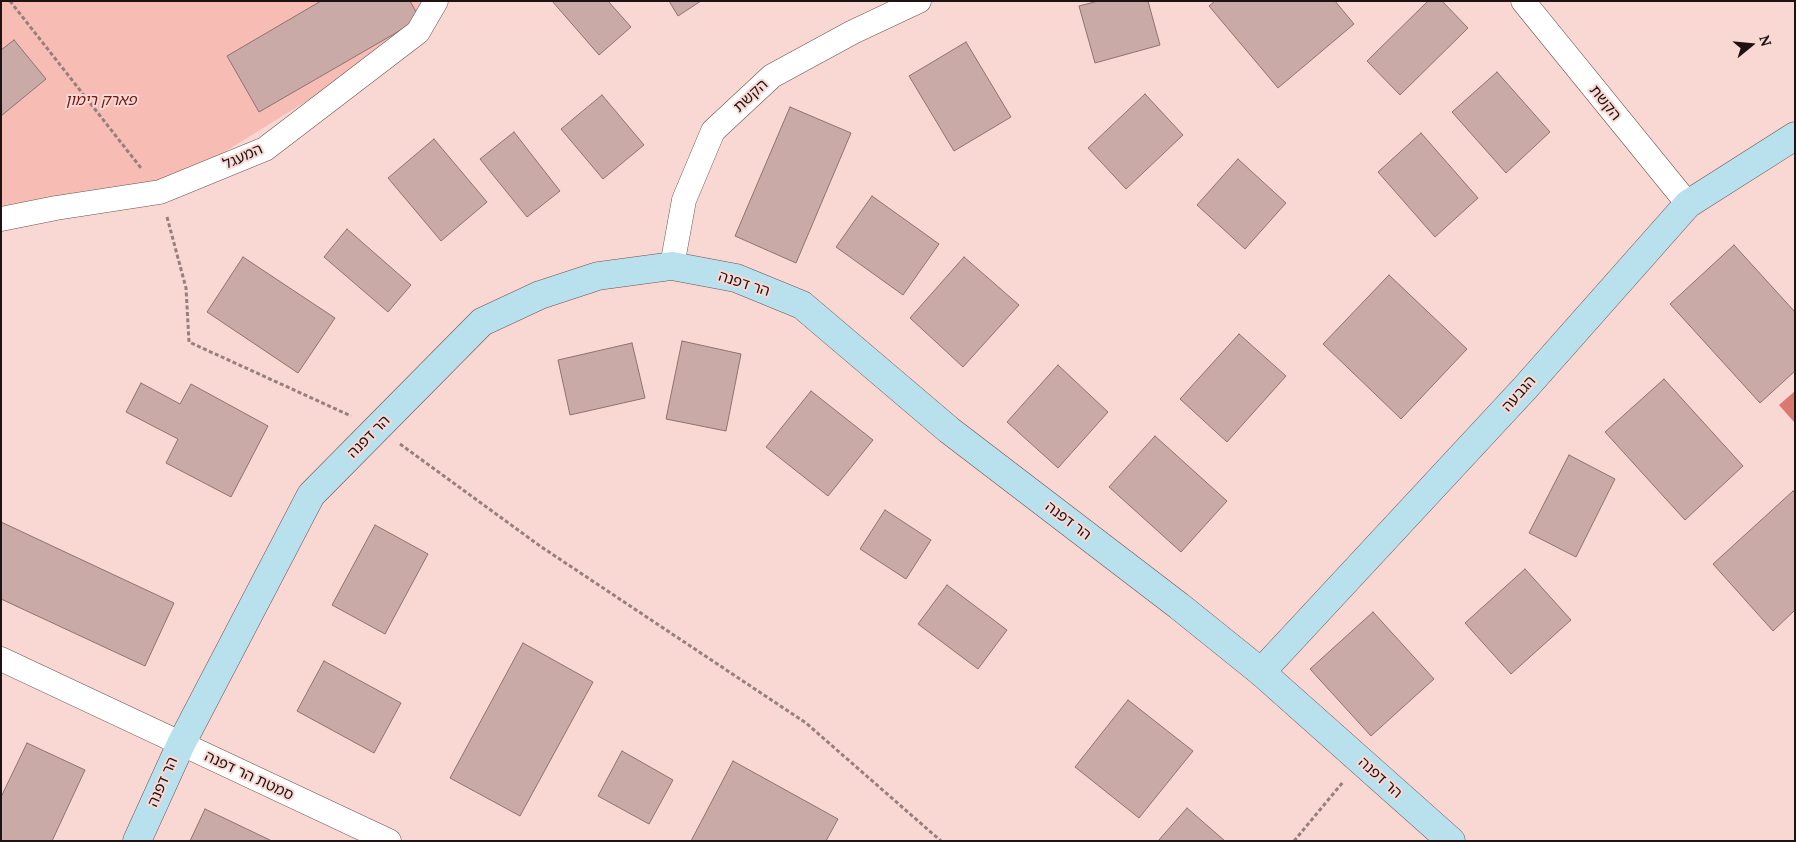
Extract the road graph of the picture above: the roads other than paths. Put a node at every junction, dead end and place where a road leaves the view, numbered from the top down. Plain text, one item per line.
1 (436, 1) edge
2 (918, 1) edge
3 (1523, 1) edge
4 (1795, 136) edge
5 (1688, 204) junction
6 (1, 219) edge
7 (672, 266) junction
8 (1, 659) edge
9 (1261, 672) junction
10 (181, 744) junction
11 (137, 841) edge
12 (389, 841) edge
13 (1451, 841) edge

1 - 6 street, המעגל
2 - 7 street, הקשת
3 - 5 street, הקשת
4 - 5 street, הגבעה
5 - 9 street, הגבעה
7 - 9 street, הר דפנה
7 - 10 street, הר דפנה
8 - 10 street, סמטת הר דפנה
9 - 13 street, הר דפנה
10 - 11 street, הר דפנה
10 - 12 street, סמטת הר דפנה

